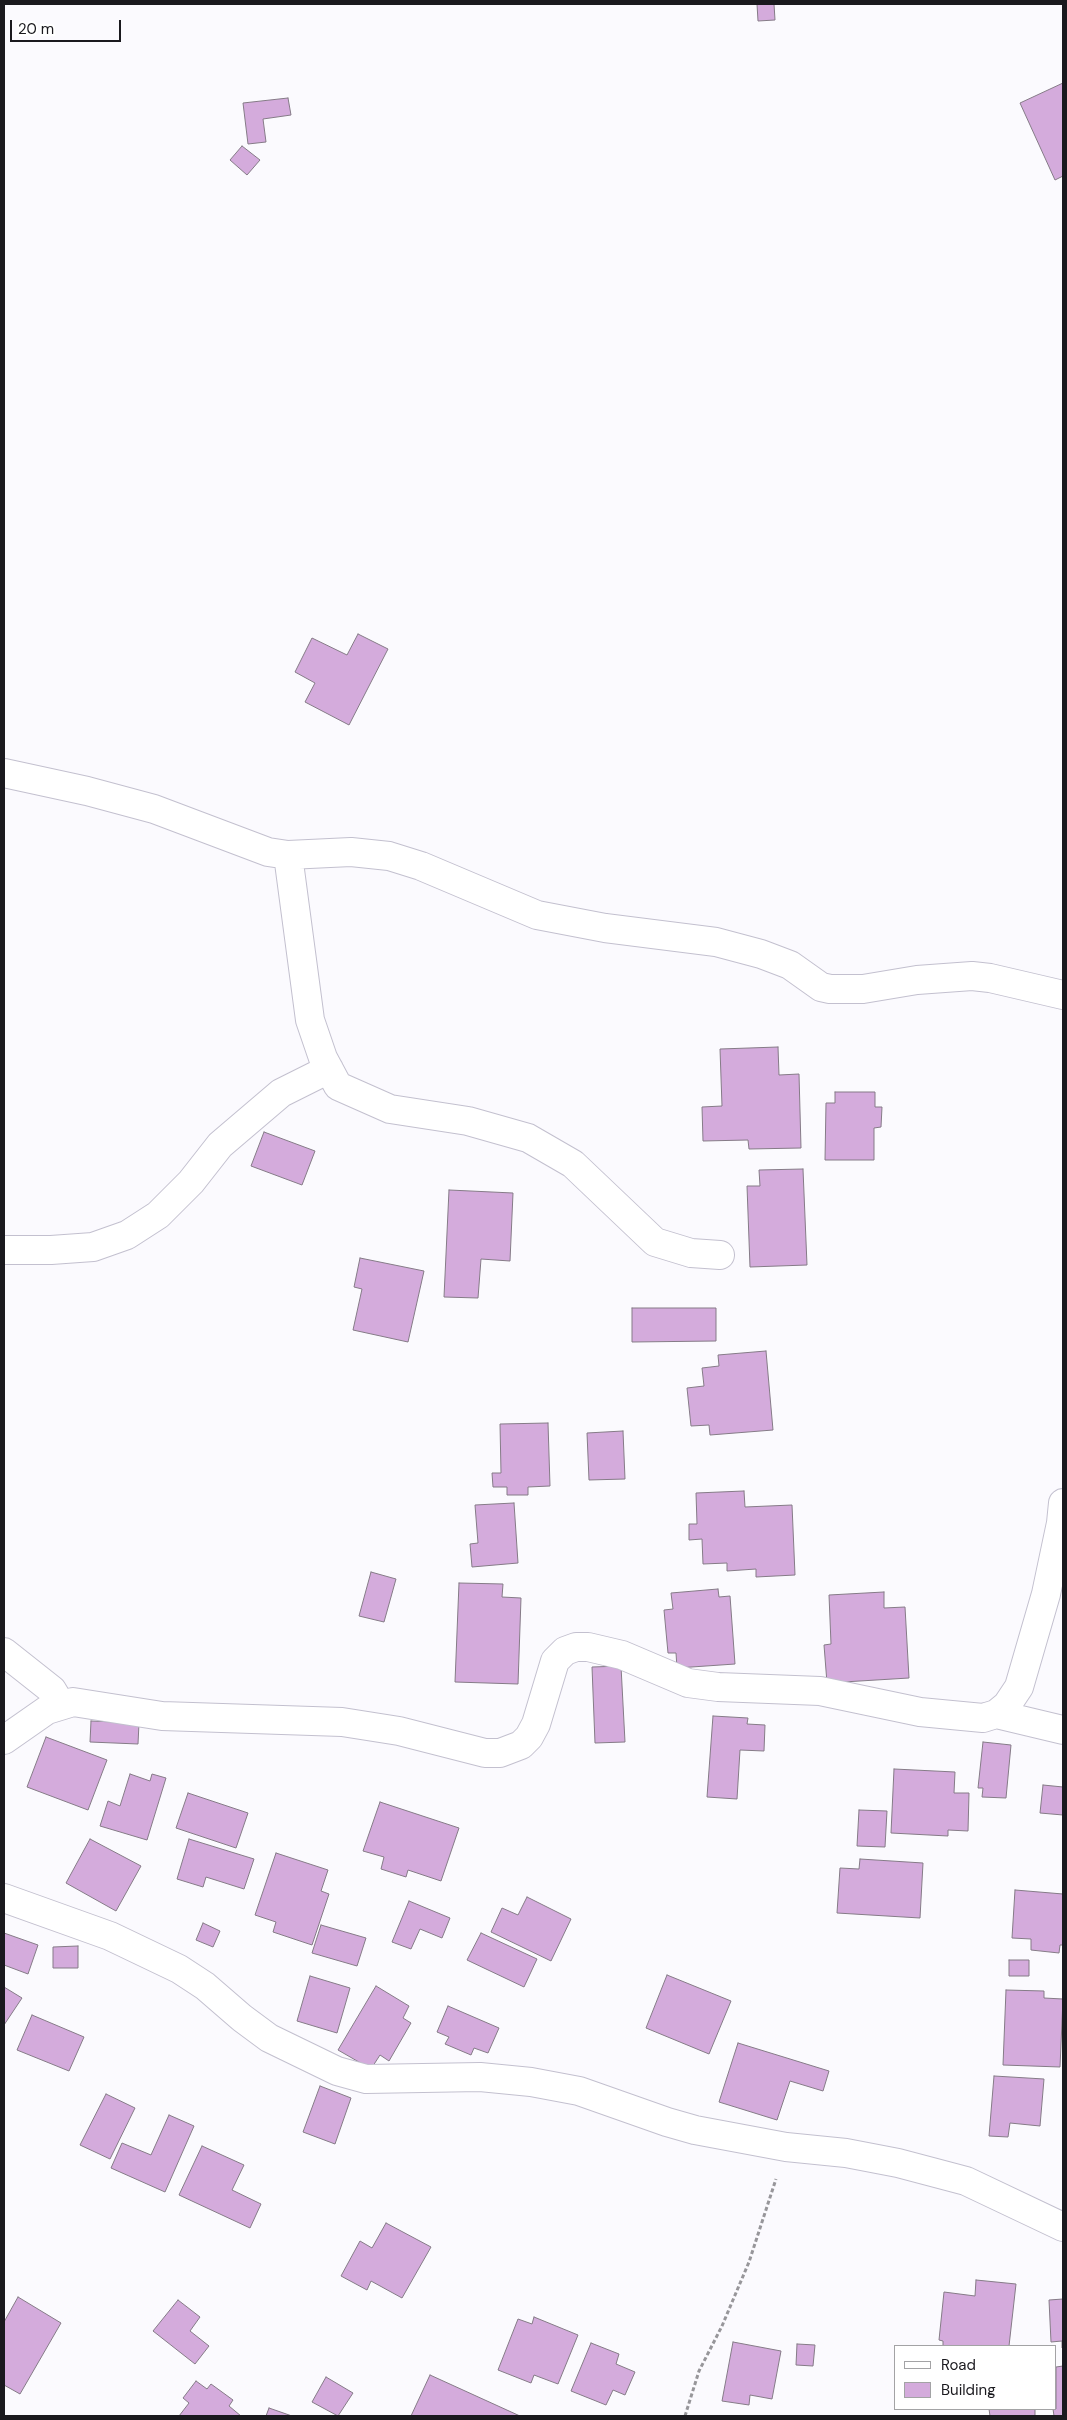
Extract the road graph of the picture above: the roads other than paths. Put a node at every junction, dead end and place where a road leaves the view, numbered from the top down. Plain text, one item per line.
1 (4, 773) edge
2 (288, 855) junction
3 (1063, 995) edge
4 (329, 1069) junction
5 (4, 1250) edge
6 (720, 1255) dead end
7 (1063, 1517) edge
8 (4, 1652) edge
9 (61, 1705) junction
10 (996, 1714) junction
11 (1063, 1730) edge
12 (4, 1740) edge
13 (4, 1898) edge
14 (1063, 2227) edge

1 - 2 street
2 - 3 street
2 - 4 street
4 - 5 street
4 - 6 street
7 - 10 street
8 - 9 street
9 - 10 street
9 - 12 street
10 - 11 street
13 - 14 street

